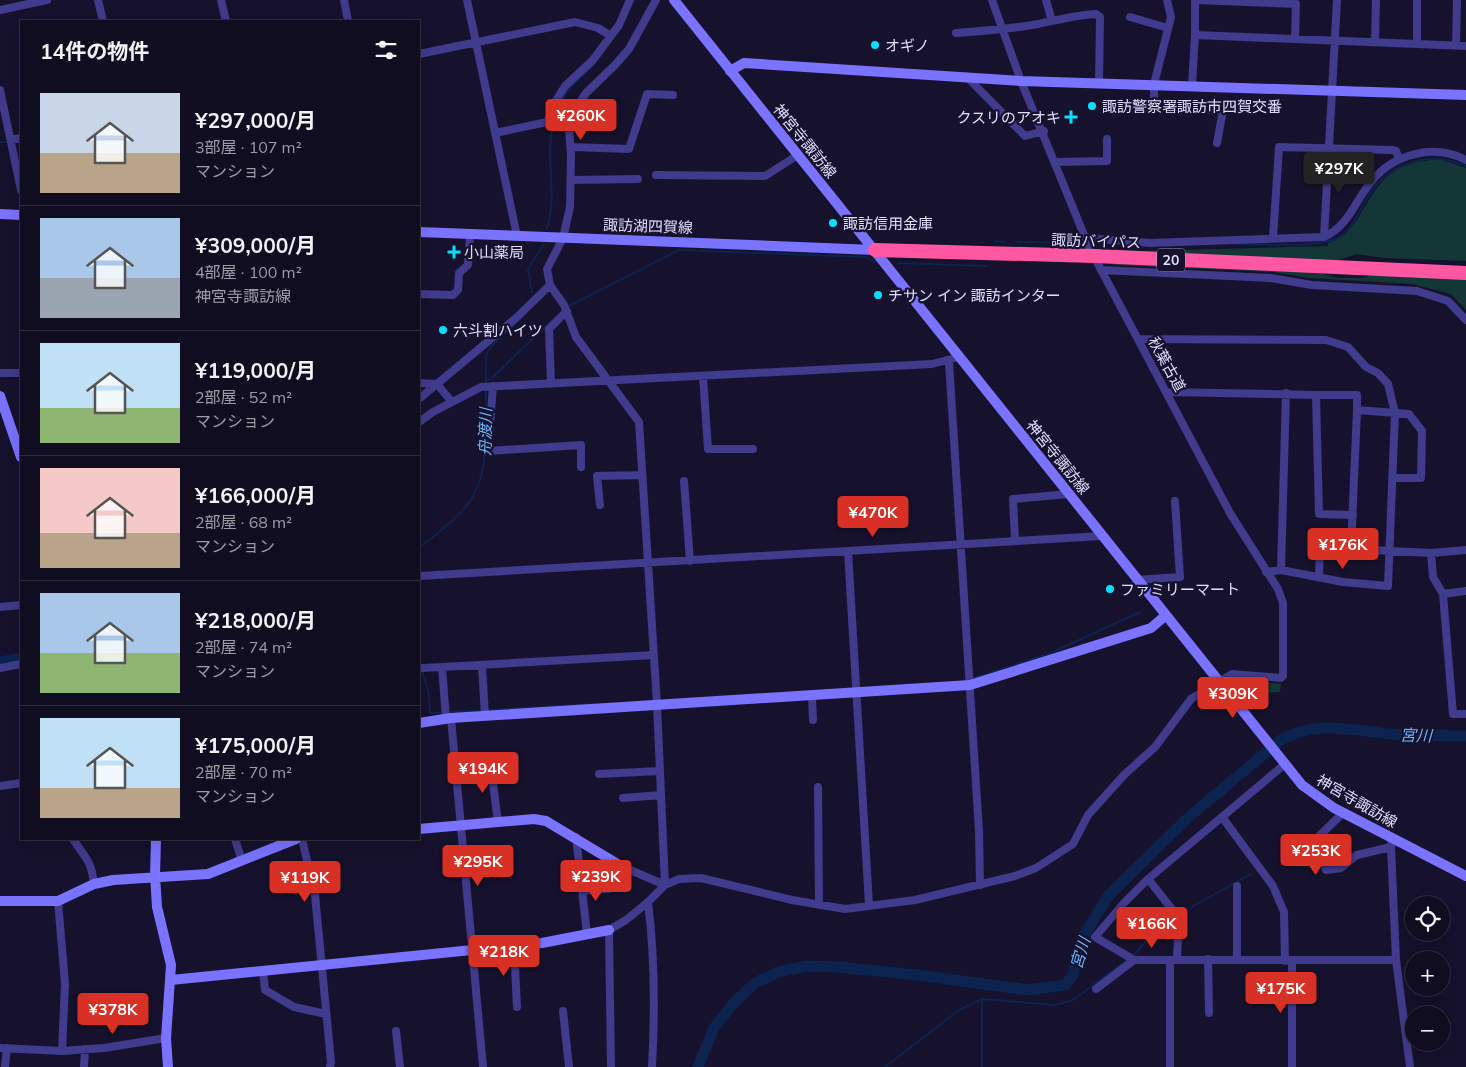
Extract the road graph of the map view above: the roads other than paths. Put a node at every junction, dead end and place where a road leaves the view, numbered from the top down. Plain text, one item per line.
1 (47, 0) edge
2 (98, 0) edge
3 (221, 0) edge
4 (344, 0) edge
5 (467, 0) edge
6 (630, 0) edge
7 (656, 0) edge
8 (674, 0) edge
9 (992, 0) edge
10 (1046, 0) edge
11 (1167, 0) edge
12 (1337, 0) edge
13 (1376, 0) edge
14 (1417, 0) edge
15 (1457, 0) edge
16 (0, 10) edge
17 (1130, 17) dead end
18 (103, 20) edge
19 (226, 20) edge
20 (348, 20) edge
21 (1052, 21) junction
22 (1168, 28) junction
23 (1004, 30) junction
24 (956, 33) dead end
25 (611, 36) junction
26 (1194, 36) junction
27 (1295, 39) junction
28 (1335, 40) junction
29 (476, 42) junction
30 (1375, 42) junction
31 (1417, 43) junction
32 (1456, 45) junction
33 (1466, 46) edge
34 (420, 54) edge
35 (730, 71) junction
36 (967, 77) junction
37 (1021, 81) junction
38 (1099, 82) junction
39 (1154, 84) junction
40 (1192, 85) junction
41 (0, 90) edge
42 (1333, 91) junction
43 (673, 95) dead end
44 (1466, 95) edge
45 (1044, 131) junction
46 (494, 133) junction
47 (20, 138) edge
48 (1107, 139) dead end
49 (11, 140) junction
50 (1217, 143) dead end
51 (570, 147) junction
52 (1330, 149) junction
53 (798, 156) junction
54 (1399, 159) junction
55 (1466, 160) edge
56 (1056, 162) junction
57 (656, 175) dead end
58 (638, 179) dead end
59 (572, 180) junction
60 (20, 185) edge
61 (0, 214) edge
62 (20, 215) edge
63 (420, 232) edge
64 (470, 234) junction
65 (517, 236) junction
66 (1324, 237) junction
67 (563, 238) junction
68 (1086, 238) junction
69 (1273, 238) junction
70 (875, 250) junction
71 (1095, 256) junction
72 (1101, 270) junction
73 (1466, 273) edge
74 (550, 285) junction
75 (420, 294) edge
76 (566, 308) junction
77 (1466, 320) edge
78 (1138, 339) junction
79 (954, 359) junction
80 (0, 372) edge
81 (20, 373) edge
82 (703, 376) junction
83 (610, 382) junction
84 (420, 383) edge
85 (437, 384) junction
86 (551, 384) junction
87 (491, 386) junction
88 (1167, 392) junction
89 (1286, 393) junction
90 (1316, 395) junction
91 (420, 397) edge
92 (0, 399) edge
93 (452, 402) junction
94 (1357, 410) junction
95 (1395, 414) junction
96 (420, 421) edge
97 (19, 441) edge
98 (754, 449) dead end
99 (581, 467) dead end
100 (642, 476) junction
101 (1392, 478) junction
102 (684, 481) dead end
103 (1068, 494) junction
104 (1175, 501) dead end
105 (600, 505) dead end
106 (1353, 515) junction
107 (1102, 536) junction
108 (1015, 541) junction
109 (961, 543) junction
110 (1320, 547) dead end
111 (1389, 549) junction
112 (1466, 550) edge
113 (848, 551) junction
114 (1430, 553) junction
115 (690, 561) junction
116 (648, 562) junction
117 (1281, 570) junction
118 (1266, 572) junction
119 (420, 576) edge
120 (1319, 576) junction
121 (1136, 580) junction
122 (1466, 591) edge
123 (1443, 594) junction
124 (20, 605) edge
125 (0, 607) edge
126 (1165, 616) junction
127 (654, 654) junction
128 (20, 664) edge
129 (482, 664) junction
130 (442, 667) junction
131 (0, 668) edge
132 (422, 668) dead end
133 (1218, 681) junction
134 (970, 686) junction
135 (857, 693) junction
136 (812, 696) junction
137 (657, 704) junction
138 (1466, 714) edge
139 (485, 716) junction
140 (448, 718) junction
141 (814, 720) dead end
142 (420, 723) edge
143 (1282, 761) junction
144 (659, 771) junction
145 (599, 774) dead end
146 (456, 779) junction
147 (20, 783) edge
148 (0, 786) edge
149 (818, 787) dead end
150 (661, 796) junction
151 (624, 798) dead end
152 (1343, 813) junction
153 (1222, 817) junction
154 (498, 822) junction
155 (461, 825) junction
156 (420, 830) edge
157 (576, 837) junction
158 (74, 840) edge
159 (156, 840) edge
160 (235, 840) edge
161 (293, 840) edge
162 (302, 840) edge
163 (1392, 843) junction
164 (242, 860) junction
165 (621, 866) joint
166 (155, 876) junction
167 (1466, 876) edge
168 (1148, 879) junction
169 (94, 884) junction
170 (664, 884) junction
171 (980, 884) junction
172 (1237, 886) dead end
173 (609, 889) dead end
174 (582, 891) junction
175 (0, 900) edge
176 (58, 900) junction
177 (648, 902) junction
178 (819, 905) junction
179 (869, 905) junction
180 (609, 930) junction
181 (586, 934) junction
182 (514, 946) junction
183 (472, 951) junction
184 (1174, 959) junction
185 (1208, 959) junction
186 (1134, 960) junction
187 (1237, 960) junction
188 (1396, 960) junction
189 (1289, 961) junction
190 (322, 966) junction
191 (263, 972) junction
192 (172, 980) junction
193 (1096, 989) dead end
194 (517, 1007) dead end
195 (563, 1011) dead end
196 (1209, 1013) dead end
197 (326, 1014) junction
198 (396, 1031) dead end
199 (166, 1038) junction
200 (3, 1048) edge
201 (85, 1049) junction
202 (62, 1051) junction
203 (5, 1067) edge
204 (84, 1067) edge
205 (168, 1067) edge
206 (330, 1067) edge
207 (400, 1067) edge
208 (483, 1067) edge
209 (569, 1067) edge
210 (608, 1067) edge
211 (652, 1067) edge
212 (1170, 1067) edge
213 (1292, 1067) edge
214 (1410, 1067) edge

1 - 16 street
2 - 18 street
3 - 19 street
4 - 20 street
5 - 29 street
6 - 25 street
7 - 51 street
8 - 35 street, 神宮寺諏訪線
9 - 23 street, 秋葉古道
10 - 21 street
11 - 22 street
12 - 28 street
13 - 30 street
14 - 31 street
15 - 32 street
17 - 22 street
21 - 23 street
21 - 38 street
22 - 39 street
23 - 24 street
23 - 37 street, 秋葉古道
25 - 29 street
25 - 46 street
26 - 27 street
26 - 27 street
26 - 40 street
27 - 28 street
28 - 30 street
28 - 42 street
29 - 34 street
29 - 46 street
30 - 31 street
31 - 32 street
32 - 33 street
35 - 36 street
35 - 53 street, 神宮寺諏訪線
36 - 37 street
36 - 45 street
37 - 38 street
37 - 45 street, 秋葉古道
38 - 39 street
39 - 40 street
39 - 50 street
40 - 42 street
41 - 49 street
42 - 44 street
42 - 52 street
43 - 51 street
45 - 56 street, 秋葉古道
46 - 65 street
47 - 49 street
48 - 56 street
49 - 60 street
51 - 59 street
52 - 54 street
52 - 66 street
52 - 69 street
53 - 57 street
53 - 70 street, 神宮寺諏訪線
54 - 55 street
54 - 66 street
56 - 68 street, 秋葉古道
58 - 59 street
59 - 67 street
61 - 62 street
63 - 64 street, 諏訪湖四賀線
64 - 65 street, 諏訪湖四賀線
64 - 75 street
65 - 67 street, 諏訪湖四賀線
66 - 69 street
67 - 70 street, 諏訪湖四賀線
67 - 74 street
68 - 69 street
68 - 71 street, 秋葉古道
70 - 71 highway, 諏訪バイパス / 20
70 - 79 street, 神宮寺諏訪線
71 - 72 street, 秋葉古道
71 - 73 highway, 諏訪バイパス / 20
72 - 77 street
72 - 78 street, 秋葉古道
74 - 76 street
74 - 85 street
76 - 83 street
76 - 86 street
78 - 88 street, 秋葉古道
78 - 95 street
79 - 82 street
79 - 103 street, 神宮寺諏訪線
79 - 109 street
80 - 81 street
82 - 83 street
82 - 98 street
83 - 86 street
83 - 100 street
84 - 85 street
85 - 91 street
85 - 93 street
86 - 87 street
87 - 93 street
87 - 99 street
88 - 89 street
88 - 118 street, 秋葉古道
89 - 90 street
89 - 117 street
90 - 94 street
90 - 106 street
92 - 97 street
93 - 96 street
94 - 95 street
94 - 106 street
95 - 101 street
95 - 101 street
100 - 105 street
100 - 116 street
101 - 111 street
102 - 115 street
103 - 107 street, 神宮寺諏訪線
103 - 108 street
104 - 121 street
106 - 111 street
107 - 108 street
107 - 121 street, 神宮寺諏訪線
108 - 109 street
109 - 113 street
109 - 134 street
110 - 120 street
111 - 114 street
111 - 120 street
112 - 114 street
113 - 115 street
113 - 135 street
114 - 123 street
115 - 116 street
116 - 119 street
116 - 127 street
117 - 118 street
117 - 120 street
118 - 133 street, 秋葉古道
121 - 126 street, 神宮寺諏訪線
122 - 123 street
123 - 138 street
124 - 125 street
126 - 133 street, 神宮寺諏訪線
126 - 134 street
127 - 129 street
127 - 137 street
128 - 131 street
129 - 130 street
129 - 139 street
130 - 132 street
130 - 140 street
133 - 143 street, 神宮寺諏訪線
133 - 171 street
134 - 135 street
134 - 171 street
135 - 136 street
135 - 179 street
136 - 137 street
136 - 141 street
137 - 139 street
137 - 144 street
139 - 140 street
140 - 142 street
140 - 146 street
143 - 152 street, 神宮寺諏訪線
143 - 153 street
144 - 145 street
144 - 150 street
146 - 154 street
146 - 155 street
147 - 148 street
149 - 178 street
150 - 151 street
150 - 170 street
152 - 163 street, 神宮寺諏訪線
152 - 163 street
153 - 168 street
153 - 189 street
154 - 155 street
154 - 157 street
155 - 156 street
155 - 183 street
157 - 165 street
157 - 174 street
158 - 169 street
159 - 166 street
160 - 164 street
161 - 164 street
162 - 190 street
163 - 167 street, 神宮寺諏訪線
163 - 188 street
164 - 166 street
165 - 170 street
166 - 169 street
166 - 192 street
168 - 184 street
168 - 186 street
169 - 176 street
170 - 177 street
170 - 178 street
171 - 179 street
172 - 187 street
173 - 174 street
174 - 181 street
175 - 176 street
176 - 202 street
177 - 180 street
177 - 211 street
178 - 179 street
180 - 181 street
180 - 210 street
181 - 182 street
182 - 183 street
182 - 194 street
183 - 190 street
183 - 208 street
184 - 185 street
184 - 186 street
184 - 212 street
185 - 187 street
185 - 196 street
186 - 193 street
187 - 189 street
188 - 189 street
188 - 214 street
189 - 213 street
190 - 191 street
190 - 197 street
191 - 192 street
191 - 197 street
192 - 199 street
195 - 209 street
197 - 206 street
198 - 207 street
199 - 201 street
199 - 205 street
200 - 202 street
200 - 203 street
201 - 202 street
201 - 204 street

